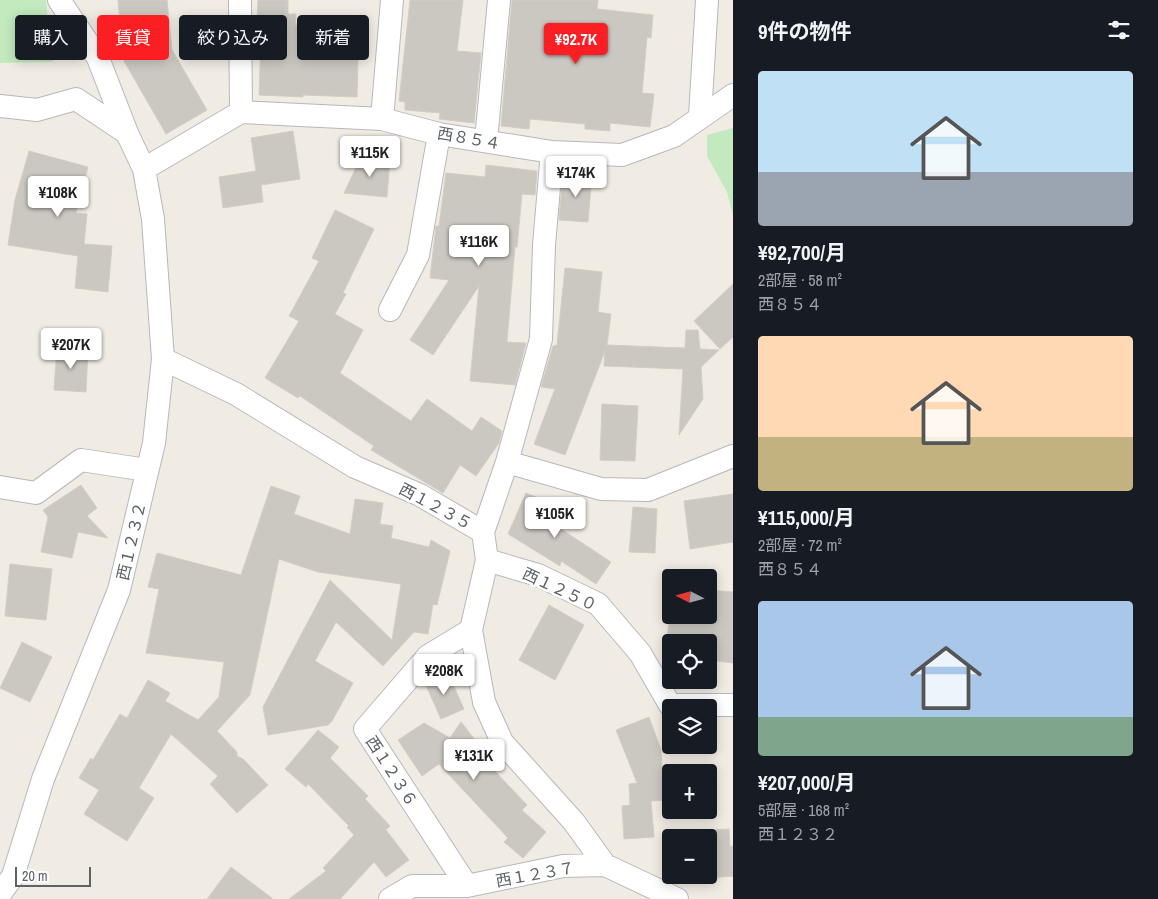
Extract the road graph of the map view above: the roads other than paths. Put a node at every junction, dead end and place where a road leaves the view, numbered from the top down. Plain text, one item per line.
1 (59, 0) edge
2 (240, 0) edge
3 (392, 0) edge
4 (499, 0) edge
5 (707, 0) edge
6 (733, 95) edge
7 (0, 106) edge
8 (241, 112) junction
9 (700, 116) junction
10 (382, 119) junction
11 (127, 133) junction
12 (439, 134) junction
13 (486, 141) junction
14 (552, 152) junction
15 (144, 169) junction
16 (390, 310) dead end
17 (163, 358) junction
18 (733, 456) edge
19 (507, 462) junction
20 (148, 470) junction
21 (0, 487) edge
22 (483, 532) junction
23 (487, 560) junction
24 (471, 630) junction
25 (733, 705) edge
26 (605, 865) junction
27 (467, 886) junction
28 (0, 894) edge
29 (390, 899) edge
30 (677, 899) edge

1 - 11 street, 西１２３２
2 - 8 street
3 - 10 street
4 - 13 street
5 - 9 street
6 - 9 street, 西８５４
7 - 11 street
8 - 10 street, 西８５４
8 - 15 street
9 - 14 street, 西８５４
10 - 12 street, 西８５４
11 - 15 street, 西１２３２
12 - 13 street, 西８５４
12 - 16 street
13 - 14 street, 西８５４
14 - 19 street
15 - 17 street, 西１２３２
17 - 20 street, 西１２３２
17 - 22 street, 西１２３５
18 - 19 street
19 - 22 street
20 - 21 street
20 - 28 street, 西１２３２
22 - 23 street, 西１２３５
23 - 24 street, 西１２３５
23 - 25 street, 西１２５０
24 - 26 street, 西１２３５
24 - 27 street, 西１２３６
26 - 27 street, 西１２３７
26 - 30 street, 西１２３７
27 - 29 street, 西１２３７

